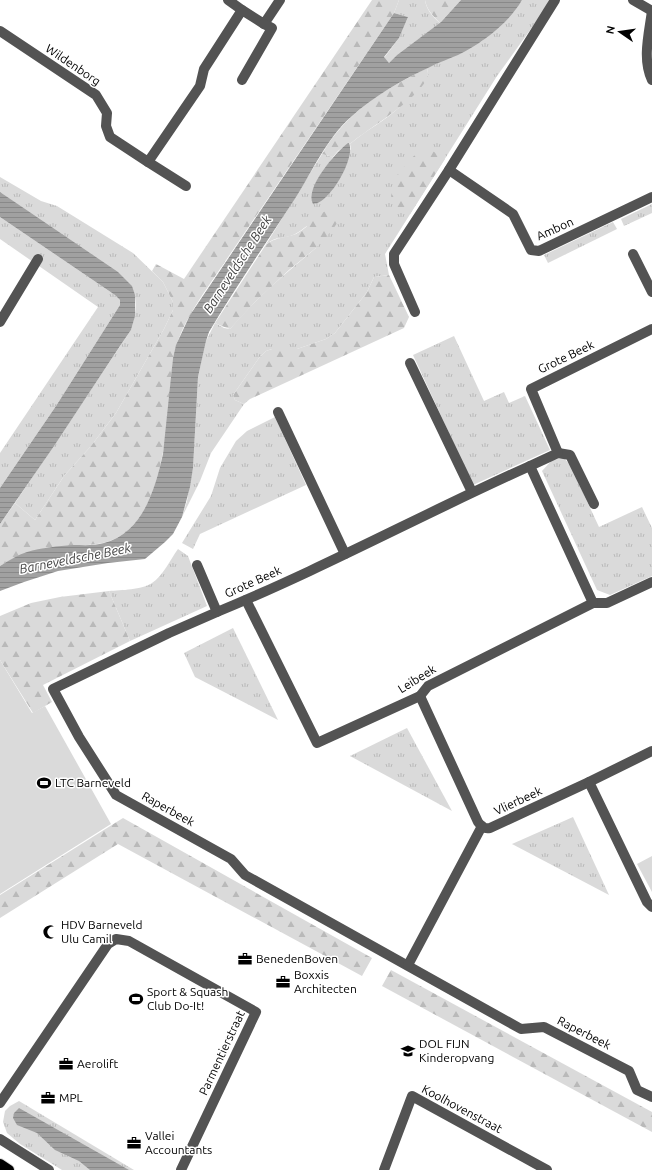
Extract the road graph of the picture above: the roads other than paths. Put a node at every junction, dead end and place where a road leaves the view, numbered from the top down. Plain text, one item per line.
1 (228, 0) edge
2 (280, 0) edge
3 (555, 0) edge
4 (633, 0) edge
5 (242, 10) junction
6 (652, 11) edge
7 (264, 24) junction
8 (0, 31) edge
9 (242, 80) dead end
10 (652, 80) edge
11 (148, 162) junction
12 (448, 170) junction
13 (186, 186) dead end
14 (652, 198) edge
15 (633, 254) dead end
16 (38, 259) dead end
17 (652, 292) edge
18 (414, 312) dead end
19 (0, 322) edge
20 (652, 329) edge
21 (410, 363) dead end
22 (278, 412) dead end
23 (558, 453) junction
24 (530, 466) junction
25 (472, 492) junction
26 (594, 504) dead end
27 (346, 554) junction
28 (197, 565) dead end
29 (651, 586) edge
30 (246, 600) junction
31 (593, 603) junction
32 (217, 612) junction
33 (420, 696) junction
34 (652, 751) edge
35 (589, 782) junction
36 (482, 826) junction
37 (652, 907) edge
38 (408, 965) junction
39 (652, 1097) edge
40 (0, 1103) edge
41 (0, 1139) edge
42 (0, 1164) edge
43 (9, 1170) edge
44 (49, 1170) edge
45 (181, 1170) edge
46 (384, 1170) edge
47 (547, 1170) edge

1 - 5 street
2 - 7 street
3 - 12 street
4 - 6 street
5 - 7 street
5 - 11 street
6 - 10 street
7 - 9 street
8 - 11 street, Wildenborg
11 - 13 street, Wildenborg
12 - 14 street, Ambon
12 - 18 street
15 - 17 street
16 - 19 street
20 - 23 street, Grote Beek
21 - 25 street
22 - 27 street
23 - 24 street, Grote Beek
23 - 26 street
24 - 25 street, Grote Beek
24 - 31 street
25 - 27 street, Grote Beek
27 - 30 street, Grote Beek
28 - 32 street, Grote Beek
29 - 31 street, Leibeek
30 - 32 street, Grote Beek
30 - 33 street, Leibeek
31 - 33 street, Leibeek
32 - 38 street, Raperbeek
33 - 36 street
34 - 35 street, Vlierbeek
35 - 36 street, Vlierbeek
35 - 37 street
36 - 38 street
38 - 39 street, Raperbeek
40 - 45 street, Parmentierstraat
41 - 44 street
42 - 43 main road
46 - 47 street, Koolhovenstraat

